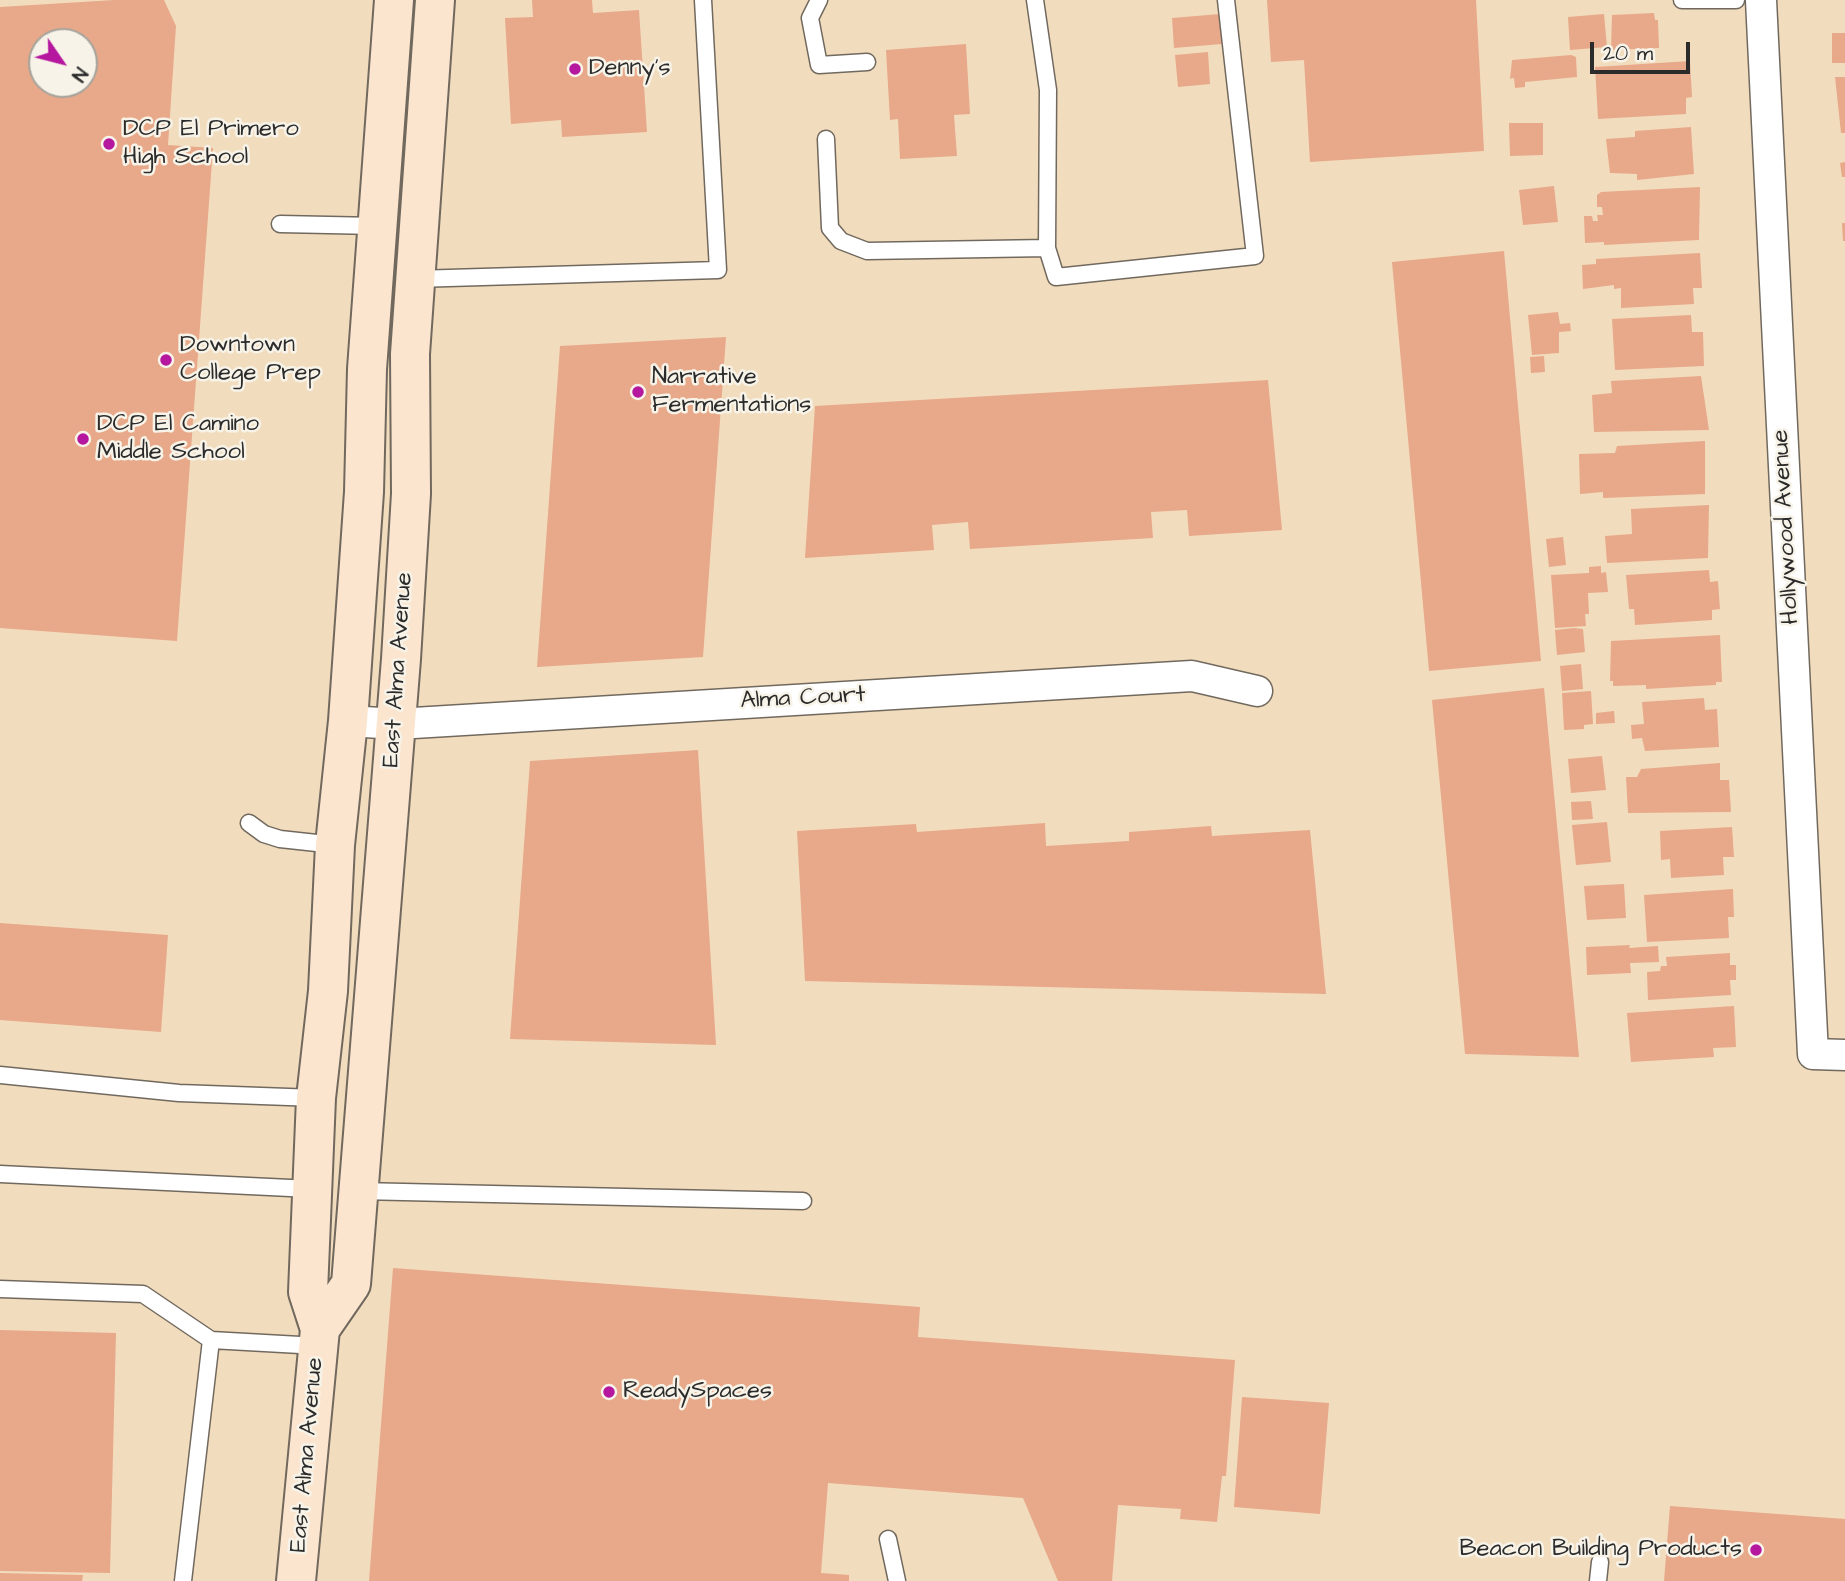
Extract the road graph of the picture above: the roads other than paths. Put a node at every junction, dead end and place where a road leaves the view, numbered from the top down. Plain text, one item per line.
1 (394, 0) edge
2 (435, 0) edge
3 (703, 0) edge
4 (819, 0) edge
5 (1035, 0) edge
6 (1226, 0) edge
7 (1682, 0) edge
8 (1735, 0) edge
9 (1761, 0) edge
10 (867, 62) dead end
11 (826, 139) dead end
12 (280, 224) dead end
13 (377, 226) junction
14 (1047, 248) junction
15 (415, 279) junction
16 (1257, 691) dead end
17 (348, 721) junction
18 (397, 724) junction
19 (249, 824) dead end
20 (335, 845) junction
21 (1845, 1055) edge
22 (0, 1075) edge
23 (316, 1098) junction
24 (0, 1174) edge
25 (311, 1189) junction
26 (359, 1191) junction
27 (803, 1201) dead end
28 (0, 1289) edge
29 (319, 1337) junction
30 (211, 1340) junction
31 (888, 1539) dead end
32 (1600, 1562) dead end
33 (183, 1581) edge
34 (296, 1581) edge
35 (897, 1581) edge
36 (1598, 1581) edge

1 - 13 main road, East Alma Avenue
2 - 15 main road, East Alma Avenue
3 - 15 lane
4 - 10 lane
5 - 14 lane
6 - 14 lane
7 - 8 lane
9 - 21 street, Hollywood Avenue
11 - 14 lane
12 - 13 lane
13 - 17 main road, East Alma Avenue
15 - 18 main road, East Alma Avenue
16 - 18 street, Alma Court
17 - 18 street, Alma Court
17 - 20 main road, East Alma Avenue
18 - 26 main road, East Alma Avenue
19 - 20 lane
20 - 23 main road, East Alma Avenue
22 - 23 lane
23 - 25 main road, East Alma Avenue
24 - 25 lane
25 - 29 main road, East Alma Avenue
26 - 27 lane
26 - 29 main road, East Alma Avenue
28 - 30 lane
29 - 30 lane
29 - 34 main road, East Alma Avenue
30 - 33 lane
31 - 35 lane
32 - 36 lane

